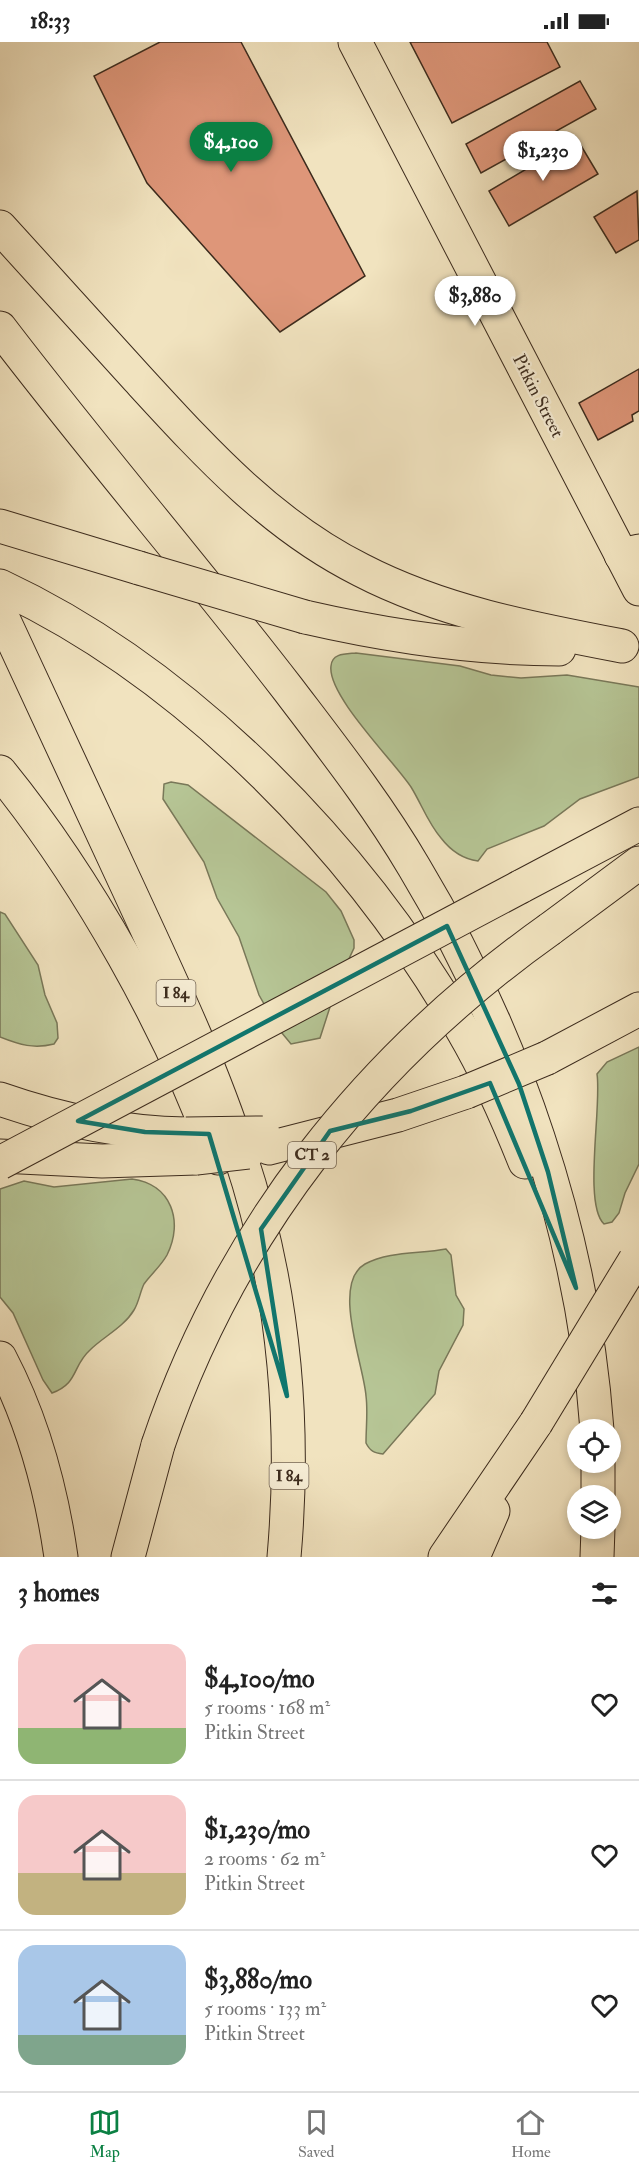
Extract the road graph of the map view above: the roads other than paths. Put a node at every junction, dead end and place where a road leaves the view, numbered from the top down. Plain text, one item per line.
1 (355, 42) edge
2 (0, 227) edge
3 (0, 328) edge
4 (0, 526) edge
5 (630, 553) edge
6 (0, 586) edge
7 (639, 589) edge
8 (0, 612) edge
9 (631, 645) edge
10 (0, 772) edge
11 (639, 824) edge
12 (639, 863) edge
13 (639, 1009) edge
14 (0, 1099) edge
15 (191, 1146) junction
16 (0, 1156) edge
17 (0, 1162) edge
18 (637, 1257) edge
19 (576, 1288) junction
20 (0, 1358) edge
21 (287, 1396) junction
22 (596, 1419) edge
23 (536, 1423) junction
24 (597, 1539) edge
25 (61, 1557) edge
26 (128, 1557) edge
27 (284, 1557) edge
28 (445, 1557) edge
29 (473, 1557) edge
30 (597, 1557) edge

1 - 5 main road, Pitkin Street
2 - 9 main road
3 - 19 main road
4 - 9 main road, bridge
5 - 7 main road, Pitkin Street
6 - 19 main road
8 - 21 main road, I 84
10 - 21 main road
11 - 17 main road, bridge
12 - 26 main road, CT 2, bridge
13 - 15 main road, bridge
14 - 15 main road
15 - 16 main road
18 - 23 main road, bridge
19 - 22 main road
20 - 25 main road
21 - 27 main road, I 84
23 - 28 main road
23 - 29 main road
24 - 30 main road

